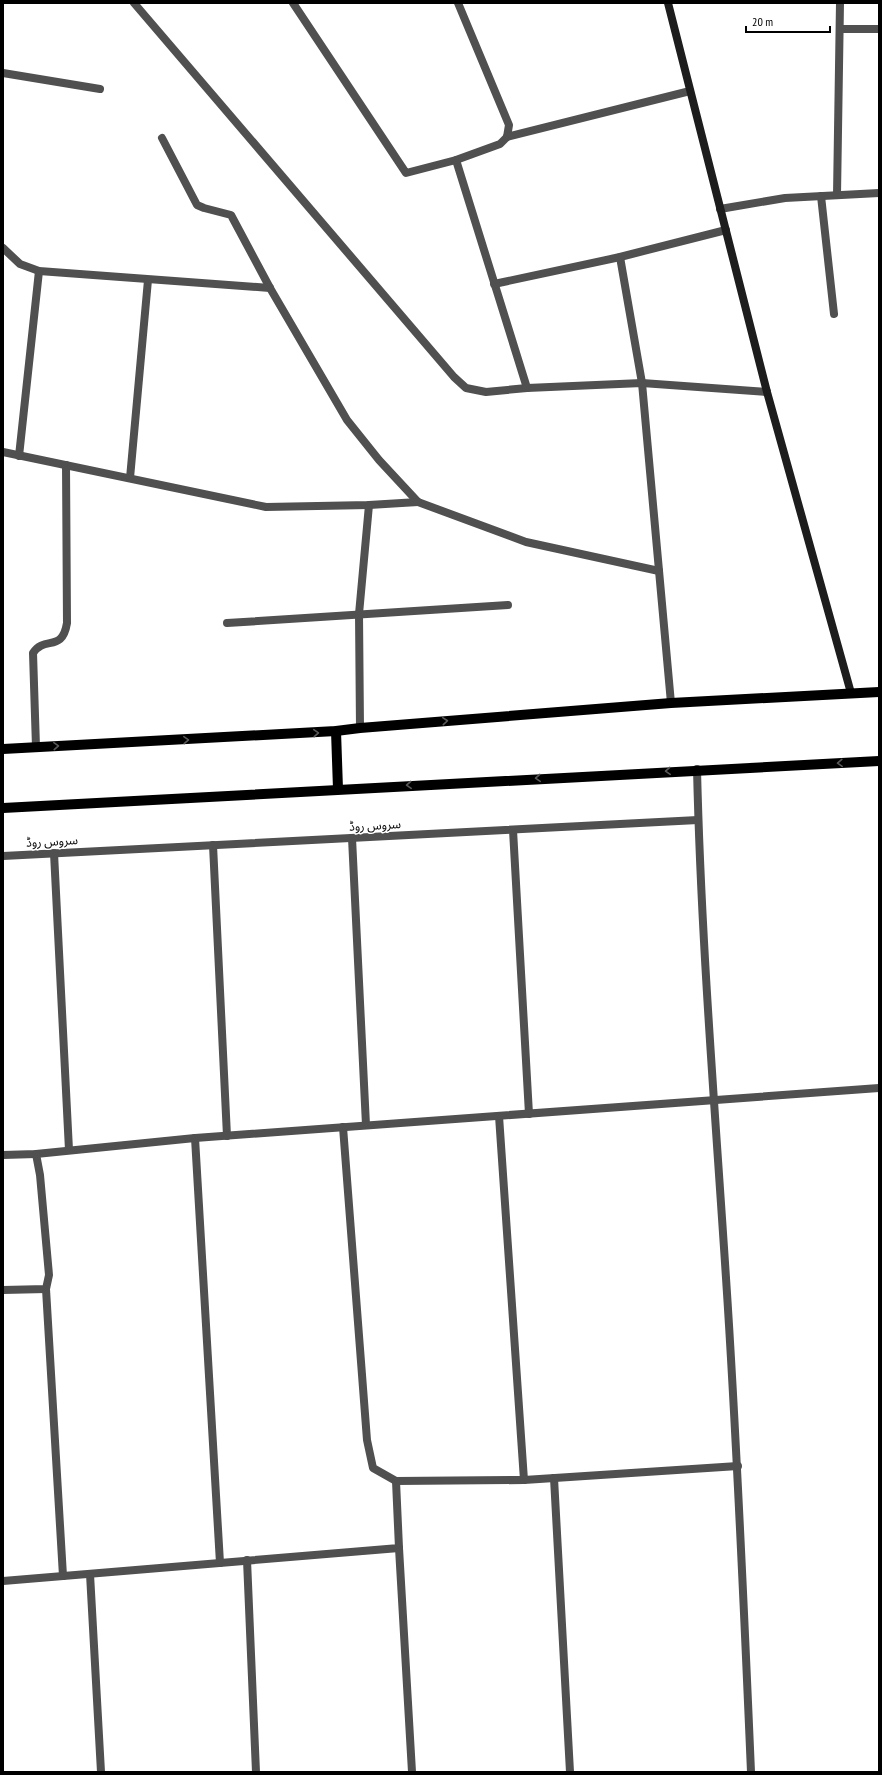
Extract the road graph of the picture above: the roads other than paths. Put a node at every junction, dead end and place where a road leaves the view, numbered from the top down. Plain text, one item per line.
1 (134, 3) edge
2 (293, 3) edge
3 (458, 3) edge
4 (668, 3) edge
5 (840, 3) edge
6 (840, 29) junction
7 (879, 29) edge
8 (3, 74) edge
9 (100, 88) dead end
10 (690, 91) junction
11 (507, 137) junction
12 (162, 138) dead end
13 (456, 160) junction
14 (879, 193) edge
15 (837, 195) junction
16 (821, 196) junction
17 (720, 209) junction
18 (726, 230) junction
19 (3, 248) edge
20 (620, 257) junction
21 (39, 271) junction
22 (148, 280) junction
23 (494, 284) junction
24 (270, 288) junction
25 (834, 314) dead end
26 (642, 383) junction
27 (527, 388) junction
28 (766, 392) junction
29 (3, 452) edge
30 (19, 456) junction
31 (66, 465) junction
32 (130, 478) junction
33 (418, 502) junction
34 (369, 505) junction
35 (659, 571) junction
36 (508, 605) dead end
37 (359, 614) junction
38 (227, 623) dead end
39 (879, 692) edge
40 (851, 693) junction
41 (671, 703) junction
42 (360, 728) junction
43 (336, 731) junction
44 (36, 747) junction
45 (3, 749) edge
46 (879, 761) edge
47 (697, 769) junction
48 (338, 789) junction
49 (3, 808) edge
50 (698, 820) junction
51 (513, 830) junction
52 (352, 838) junction
53 (213, 845) junction
54 (54, 853) junction
55 (3, 856) edge
56 (879, 1088) edge
57 (714, 1100) junction
58 (529, 1114) junction
59 (499, 1116) junction
60 (366, 1125) junction
61 (343, 1127) junction
62 (227, 1136) junction
63 (195, 1138) junction
64 (69, 1150) junction
65 (36, 1154) junction
66 (3, 1155) edge
67 (46, 1289) junction
68 (3, 1290) edge
69 (738, 1466) junction
70 (554, 1478) junction
71 (524, 1480) junction
72 (396, 1481) junction
73 (399, 1548) junction
74 (247, 1560) junction
75 (220, 1563) junction
76 (90, 1574) junction
77 (62, 1576) junction
78 (3, 1581) edge
79 (101, 1772) edge
80 (256, 1772) edge
81 (412, 1772) edge
82 (570, 1772) edge
83 (751, 1772) edge

1 - 27 street
2 - 13 street
3 - 11 street
4 - 10 street
5 - 6 street
6 - 7 street
6 - 15 street
8 - 9 street
10 - 11 street
10 - 17 street
11 - 13 street
12 - 24 street
13 - 23 street
14 - 15 street
15 - 16 street
16 - 17 street
16 - 25 street
17 - 18 street
18 - 20 street
18 - 28 street
19 - 21 street
20 - 23 street
20 - 26 street
21 - 22 street
21 - 30 street
22 - 24 street
22 - 32 street
23 - 27 street
24 - 33 street
26 - 27 street
26 - 28 street
26 - 35 street
28 - 40 street
29 - 30 street
30 - 31 street
31 - 32 street
31 - 44 street
32 - 34 street
33 - 34 street
33 - 35 street
34 - 37 street
35 - 41 street
36 - 37 street
37 - 38 street
37 - 42 street
39 - 40 main road
40 - 41 main road
42 -> 41 main road
42 - 43 main road
44 -> 43 main road
43 - 48 main road
44 - 45 main road
46 -> 47 main road
47 -> 48 main road
47 - 50 street
48 - 49 main road
50 - 51 street, سروس روڈ
50 - 57 street
51 - 52 street, سروس روڈ
51 - 58 street
52 - 53 street, سروس روڈ
52 - 60 street
53 - 54 street, سروس روڈ
53 - 62 street
54 - 55 street, سروس روڈ
54 - 64 street
56 - 57 street
57 - 58 street
57 - 69 street
58 - 59 street
59 - 60 street
59 - 71 street
60 - 61 street
61 - 62 street
61 - 72 street
62 - 63 street
63 - 64 street
63 - 75 street
64 - 65 street
65 - 66 street
65 - 67 street
67 - 68 street
67 - 77 street
69 - 70 street
69 - 83 street
70 - 71 street
70 - 82 street
71 - 72 street
72 - 73 street
73 - 74 street
73 - 81 street
74 - 75 street
74 - 80 street
75 - 76 street
76 - 77 street
76 - 79 street
77 - 78 street

